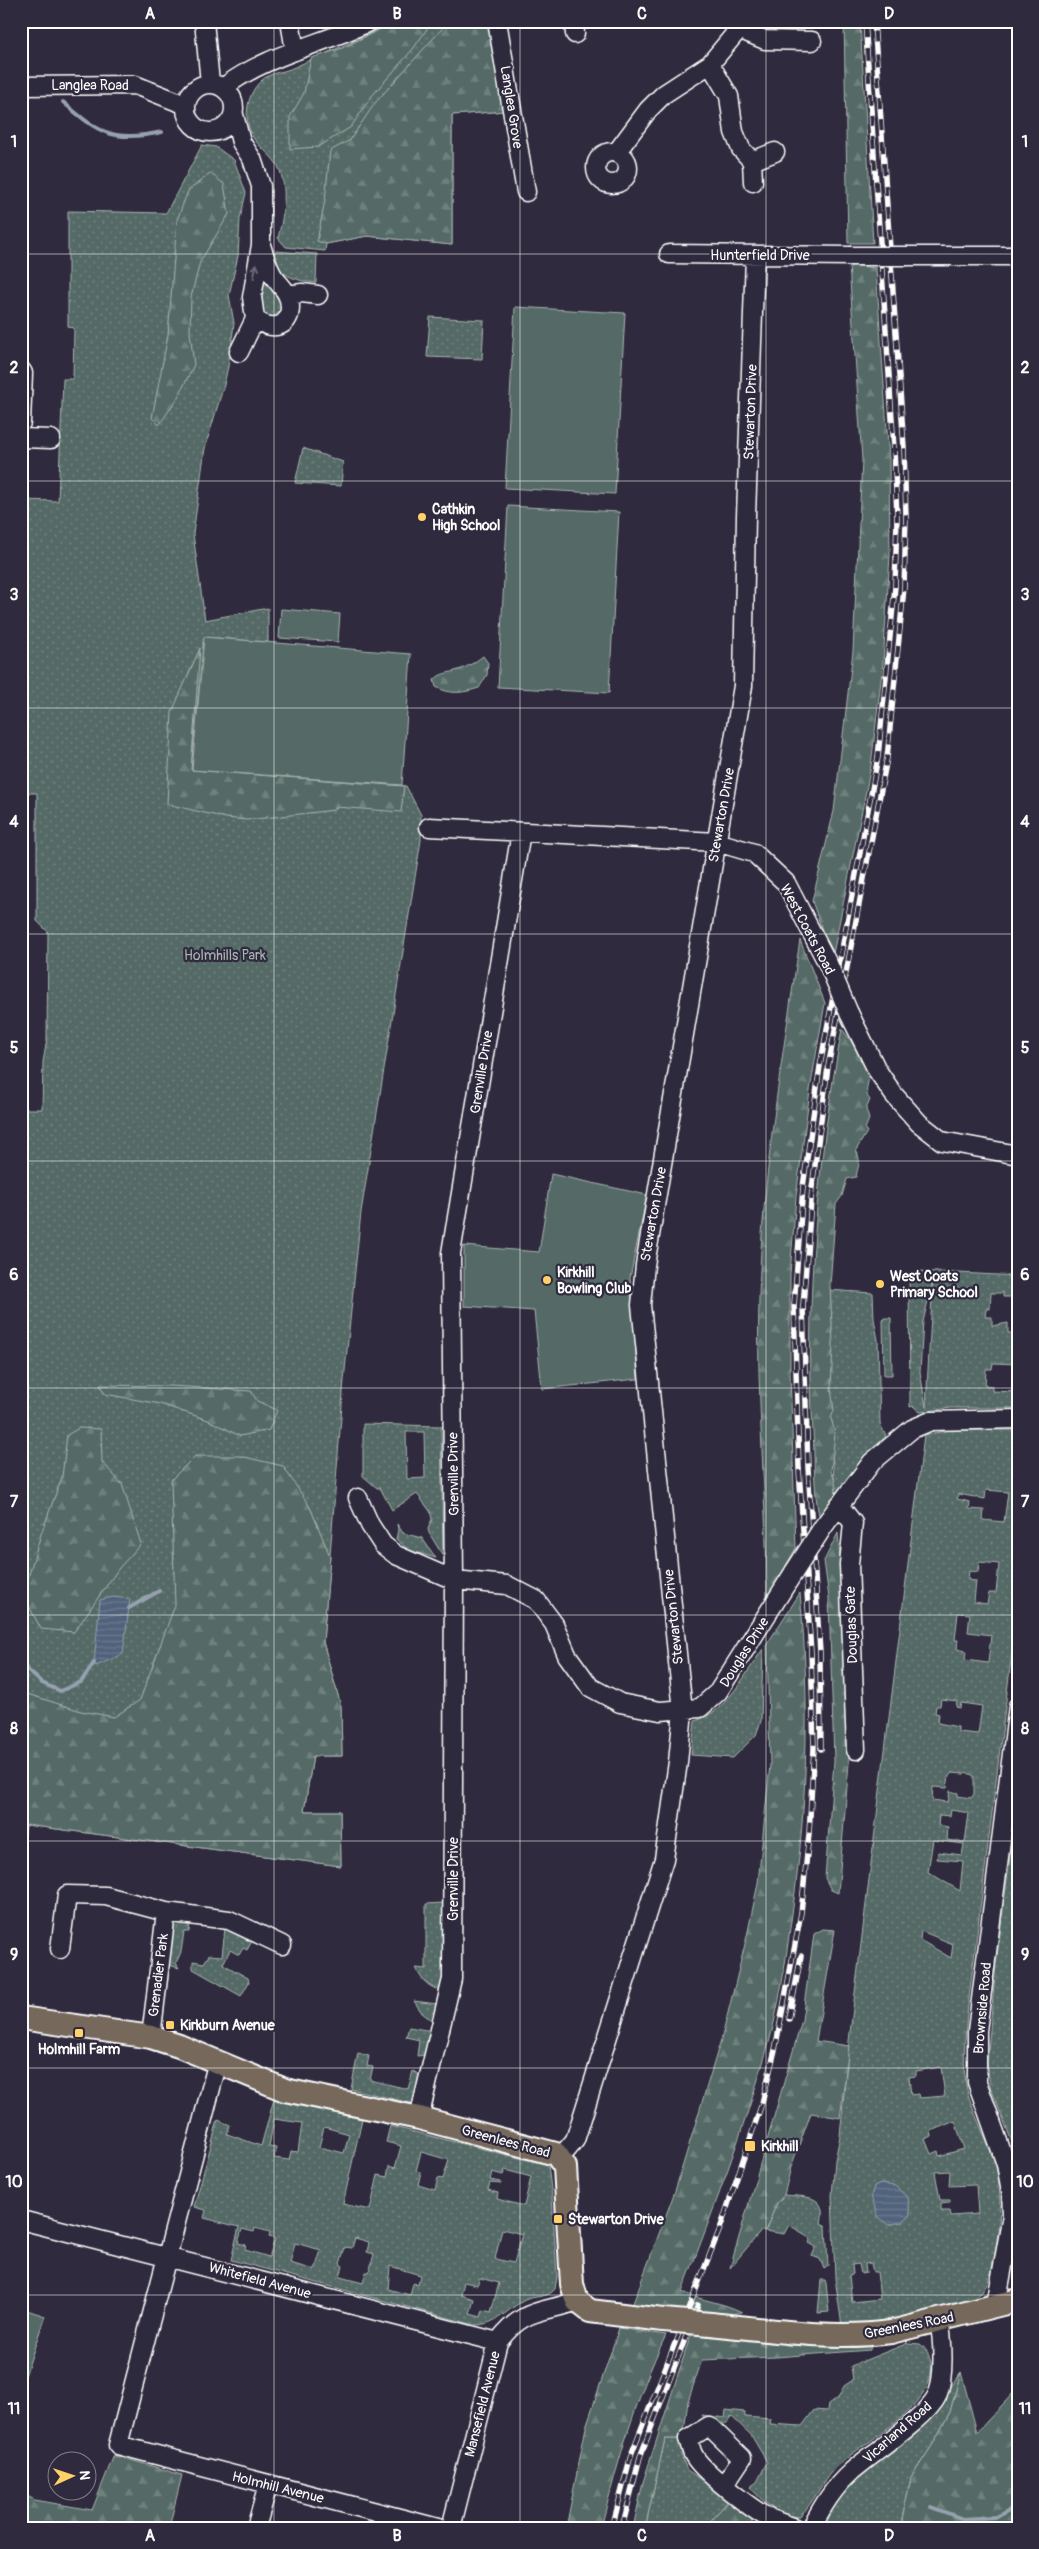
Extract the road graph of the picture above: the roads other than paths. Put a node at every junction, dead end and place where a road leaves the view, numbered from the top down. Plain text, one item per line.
1 (204, 21) edge
2 (290, 21) edge
3 (371, 21) edge
4 (498, 21) edge
5 (740, 25) edge
6 (812, 41) dead end
7 (295, 51) junction
8 (710, 64) junction
9 (217, 85) junction
10 (21, 86) edge
11 (187, 101) junction
12 (234, 115) junction
13 (215, 132) junction
14 (241, 142) junction
15 (775, 152) dead end
16 (616, 153) dead end
17 (752, 161) junction
18 (753, 182) dead end
19 (526, 192) dead end
20 (261, 245) junction
21 (669, 254) dead end
22 (755, 255) junction
23 (1018, 256) edge
24 (288, 295) junction
25 (318, 295) dead end
26 (255, 319) junction
27 (239, 352) dead end
28 (21, 370) edge
29 (21, 423) edge
30 (21, 438) edge
31 (51, 439) dead end
32 (429, 827) dead end
33 (521, 832) junction
34 (716, 842) junction
35 (1018, 1155) edge
36 (1018, 1419) edge
37 (358, 1498) dead end
38 (839, 1505) junction
39 (454, 1580) junction
40 (1018, 1706) edge
41 (682, 1711) junction
42 (856, 1750) dead end
43 (1014, 1765) edge
44 (166, 1912) junction
45 (282, 1945) dead end
46 (60, 1949) dead end
47 (21, 2018) edge
48 (151, 2037) junction
49 (218, 2061) junction
50 (419, 2118) junction
51 (560, 2158) junction
52 (21, 2220) edge
53 (168, 2256) junction
54 (1018, 2300) edge
55 (577, 2301) junction
56 (996, 2305) junction
57 (939, 2320) junction
58 (498, 2342) junction
59 (268, 2485) junction
60 (724, 2485) dead end
61 (256, 2528) edge
62 (438, 2528) edge
63 (451, 2528) edge
64 (796, 2528) edge
65 (811, 2528) edge

1 - 9 street
2 - 7 street
3 - 7 street
4 - 19 street, Langlea Grove
5 - 6 street
5 - 8 street
7 - 9 street
8 - 16 street
8 - 17 street
9 - 11 street
9 - 12 street
10 - 11 street, Langlea Road
11 - 13 street
12 - 13 street
12 - 14 street
13 - 14 street
14 - 20 street
15 - 17 street
17 - 18 street
20 - 24 street
26 -> 20 street
21 - 22 street, Hunterfield Drive
22 - 23 street, Hunterfield Drive, bridge
22 - 34 street, Stewarton Drive
24 - 25 street
24 - 26 street
26 - 27 street
28 - 29 street
30 - 31 street
32 - 33 street, West Coats Road
33 - 34 street, West Coats Road
33 - 39 street, Grenville Drive
34 - 35 street, West Coats Road, bridge
34 - 41 street, Stewarton Drive
36 - 38 street, Douglas Drive
37 - 39 street, Douglas Drive
38 - 41 street, Douglas Drive, bridge
38 - 42 street, Douglas Gate
39 - 41 street, Douglas Drive
39 - 50 street, Grenville Drive
40 - 43 street, Brownside Road
41 - 51 street, Stewarton Drive
43 - 56 street, Brownside Road
44 - 45 street
44 - 46 street
44 - 48 street, Grenadier Park
47 - 48 main road, Greenlees Road
48 - 49 main road, Greenlees Road
49 - 50 main road, Greenlees Road
49 - 53 street
50 - 51 main road, Greenlees Road
51 - 55 main road, Greenlees Road
52 - 53 street, Whitefield Avenue
53 - 58 street, Whitefield Avenue
53 - 59 street, Holmhill Avenue
54 - 56 main road, Greenlees Road
55 - 57 main road, Greenlees Road, bridge
55 - 58 street, Mansefield Avenue
56 - 57 main road, Greenlees Road
57 - 65 street, Vicarland Road
58 - 63 street, Mansefield Avenue
59 - 61 street
59 - 62 street, Holmhill Avenue
60 - 64 street

